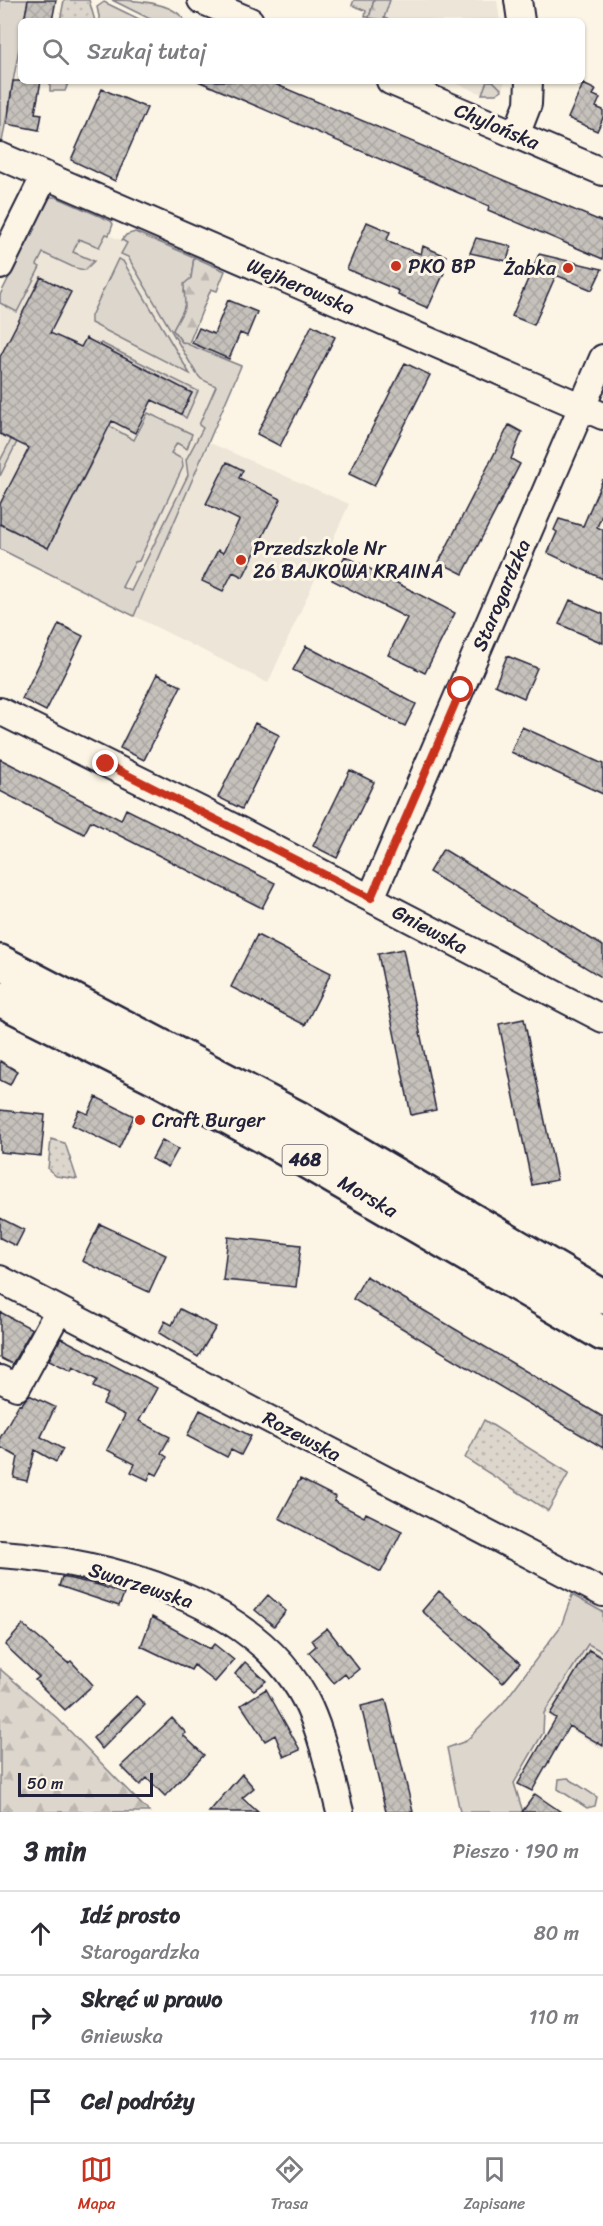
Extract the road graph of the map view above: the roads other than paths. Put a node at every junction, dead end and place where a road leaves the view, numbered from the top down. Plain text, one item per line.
1 (201, 0) edge
2 (518, 0) edge
3 (243, 18) edge
4 (521, 18) edge
5 (397, 84) edge
6 (529, 84) edge
7 (516, 135) junction
8 (0, 156) edge
9 (603, 172) edge
10 (45, 175) junction
11 (0, 266) edge
12 (603, 358) edge
13 (593, 411) edge
14 (0, 711) edge
15 (371, 898) junction
16 (0, 962) edge
17 (0, 999) edge
18 (603, 1019) edge
19 (0, 1279) edge
20 (603, 1297) edge
21 (59, 1310) junction
22 (603, 1334) edge
23 (0, 1379) edge
24 (0, 1554) edge
25 (603, 1593) edge
26 (340, 1812) edge

1 - 3 street
2 - 4 street
5 - 7 street, Chylońska
6 - 7 street
7 - 9 street, Chylońska
8 - 10 street, Wejherowska
10 - 11 street
10 - 13 street, Wejherowska
12 - 13 street, Starogardzka
13 - 15 street, Starogardzka
14 - 15 street, Gniewska
15 - 18 street, Gniewska
16 - 20 main road, Morska / 468
17 - 22 main road, Morska / 468
19 - 21 street, Rozewska
21 - 23 street
21 - 25 street, Rozewska
24 - 26 street, Swarzewska

